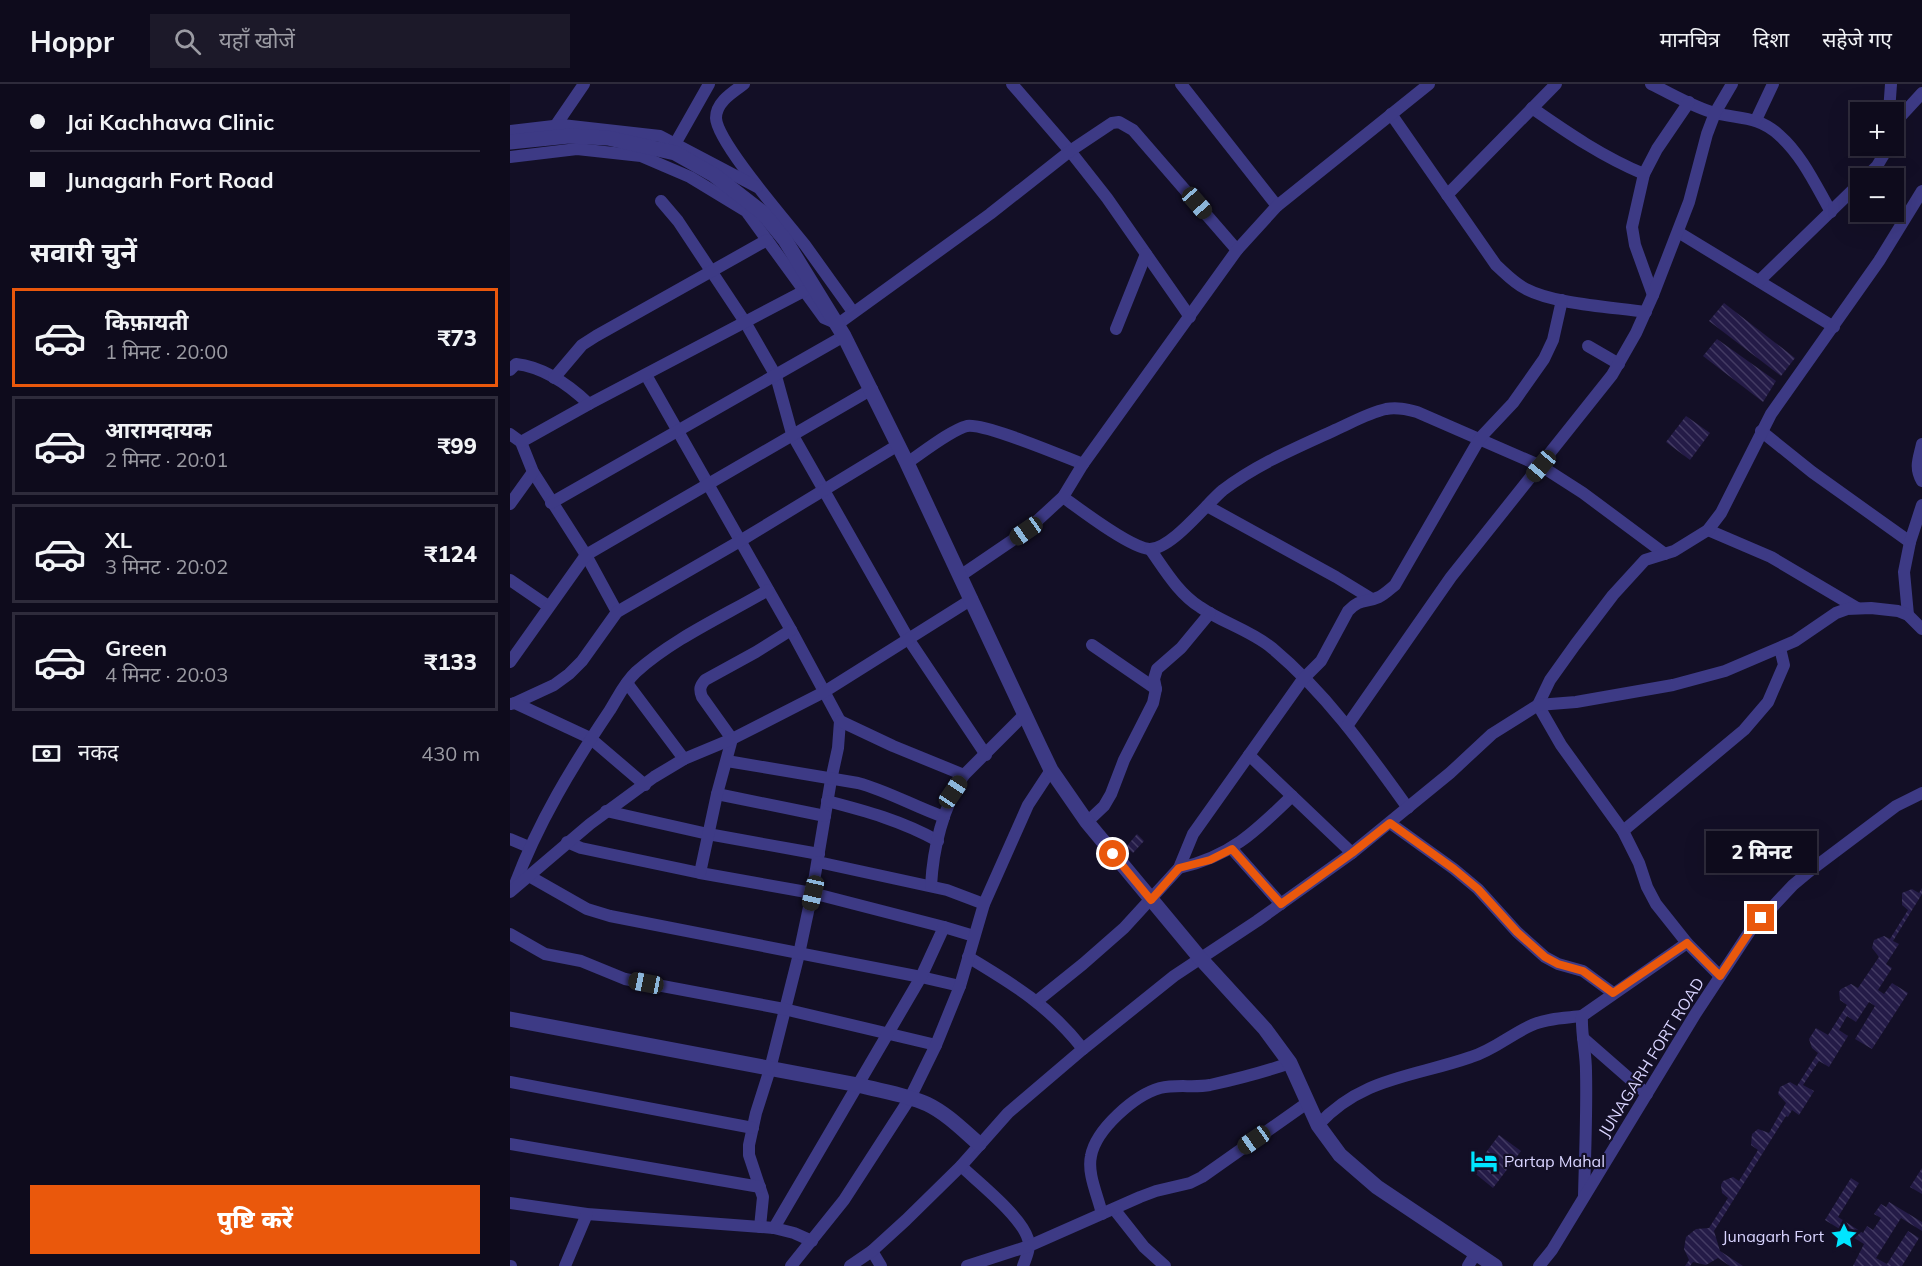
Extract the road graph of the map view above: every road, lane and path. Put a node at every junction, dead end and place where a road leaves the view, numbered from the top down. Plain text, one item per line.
1 (584, 84) edge
2 (709, 84) edge
3 (1012, 84) edge
4 (1181, 84) edge
5 (1428, 84) edge
6 (1556, 84) edge
7 (1651, 84) edge
8 (1732, 84) edge
9 (1773, 84) edge
10 (1891, 84) edge
11 (743, 85) edge
12 (1922, 93) edge
13 (1689, 102) junction
14 (1890, 102) edge
15 (1532, 108) junction
16 (1715, 113) junction
17 (1904, 113) edge
18 (1391, 114) junction
19 (1756, 120) junction
20 (556, 125) junction
21 (510, 131) edge
22 (510, 142) edge
23 (675, 144) junction
24 (1070, 151) junction
25 (510, 157) edge
26 (1644, 174) junction
27 (761, 189) junction
28 (1922, 191) edge
29 (1850, 193) edge
30 (1448, 195) junction
31 (661, 201) dead end
32 (1277, 206) junction
33 (1831, 212) junction
34 (1678, 232) junction
35 (767, 240) junction
36 (1237, 250) junction
37 (1146, 254) junction
38 (710, 272) junction
39 (1760, 281) junction
40 (804, 291) junction
41 (1653, 295) junction
42 (1562, 300) junction
43 (853, 312) junction
44 (1646, 312) junction
45 (1190, 317) junction
46 (745, 322) junction
47 (1834, 327) junction
48 (1116, 329) dead end
49 (841, 330) junction
50 (1588, 346) dead end
51 (1619, 364) junction
52 (510, 370) edge
53 (646, 375) junction
54 (776, 376) junction
55 (554, 378) junction
56 (872, 389) junction
57 (589, 404) junction
58 (679, 430) junction
59 (1761, 431) junction
60 (510, 434) edge
61 (792, 434) junction
62 (1480, 438) junction
63 (521, 442) junction
64 (1922, 444) edge
65 (898, 445) junction
66 (907, 463) junction
67 (1083, 464) junction
68 (1541, 466) junction
69 (533, 472) junction
70 (1922, 481) edge
71 (707, 484) junction
72 (824, 490) junction
73 (1063, 497) junction
74 (551, 503) junction
75 (510, 504) edge
76 (1922, 505) edge
77 (1207, 506) junction
78 (1919, 521) edge
79 (1708, 530) junction
80 (740, 541) junction
81 (1910, 542) junction
82 (1150, 549) junction
83 (1665, 554) junction
84 (586, 555) junction
85 (960, 576) junction
86 (510, 580) edge
87 (768, 590) junction
88 (972, 599) junction
89 (1372, 599) junction
90 (548, 606) junction
91 (1857, 608) junction
92 (617, 612) junction
93 (1210, 613) junction
94 (1908, 615) junction
95 (1921, 626) edge
96 (790, 630) junction
97 (909, 640) junction
98 (1092, 645) dead end
99 (1780, 648) junction
100 (510, 662) edge
101 (1303, 679) junction
102 (627, 682) junction
103 (1156, 689) junction
104 (824, 692) junction
105 (513, 703) edge
106 (1538, 705) junction
107 (1024, 715) junction
108 (840, 721) junction
109 (1347, 726) junction
110 (590, 738) junction
111 (732, 739) junction
112 (986, 755) junction
113 (1249, 755) junction
114 (684, 759) junction
115 (727, 761) junction
116 (1051, 770) junction
117 (964, 775) junction
118 (831, 780) junction
119 (645, 785) junction
120 (1922, 793) edge
121 (717, 794) junction
122 (1292, 796) junction
123 (827, 801) junction
124 (1408, 808) junction
125 (606, 811) junction
126 (825, 816) junction
127 (944, 817) junction
128 (1087, 822) junction
129 (1390, 823) junction
130 (1623, 831) junction
131 (708, 834) junction
132 (510, 839) edge
133 (938, 841) junction
134 (567, 842) junction
135 (530, 847) junction
136 (1232, 849) junction
137 (1352, 853) junction
138 (818, 858) junction
139 (1179, 868) junction
140 (700, 873) junction
141 (529, 876) junction
142 (931, 886) junction
143 (512, 890) edge
144 (813, 893) junction
145 (1151, 900) junction
146 (984, 904) junction
147 (1281, 904) junction
148 (944, 927) junction
149 (510, 934) edge
150 (974, 936) junction
151 (1687, 943) junction
152 (800, 954) junction
153 (968, 957) junction
154 (1200, 958) junction
155 (1720, 976) junction
156 (921, 977) junction
157 (960, 986) junction
158 (1613, 993) junction
159 (1037, 1001) junction
160 (784, 1009) junction
161 (1582, 1016) junction
162 (510, 1019) edge
163 (889, 1032) junction
164 (1583, 1038) junction
165 (936, 1045) junction
166 (1083, 1049) junction
167 (1290, 1063) junction
168 (770, 1069) junction
169 (510, 1082) edge
170 (858, 1085) junction
171 (1647, 1095) junction
172 (910, 1098) junction
173 (1307, 1102) junction
174 (1318, 1125) junction
175 (753, 1128) junction
176 (510, 1144) edge
177 (979, 1144) junction
178 (961, 1166) junction
179 (760, 1187) junction
180 (1584, 1197) junction
181 (510, 1203) edge
182 (1108, 1211) junction
183 (587, 1214) junction
184 (760, 1227) junction
185 (774, 1228) junction
186 (812, 1241) junction
187 (1029, 1246) junction
188 (872, 1251) junction
189 (1472, 1260) edge
190 (565, 1266) edge
191 (791, 1266) edge
192 (850, 1266) edge
193 (881, 1266) edge
194 (967, 1266) edge
195 (1023, 1266) edge
196 (1165, 1266) edge
197 (1495, 1266) edge
198 (1539, 1266) edge

1 - 20 street
2 - 23 street
3 - 24 street
4 - 32 street
5 - 18 street
6 - 15 street
7 - 13 street
8 - 16 street
9 - 19 street
10 - 14 street
11 - 27 street
12 - 17 street
13 - 16 street
13 - 26 street
15 - 26 street
15 - 30 street
16 - 19 street
16 - 34 street
18 - 30 street
18 - 32 street
19 - 33 street
20 - 21 street
20 - 23 street
22 - 49 street
23 - 27 street
24 - 36 street
24 - 37 street
24 - 43 street
25 - 35 street
26 - 41 street
27 - 43 street
28 - 47 street
29 - 33 street
30 - 42 street
31 - 38 street
32 - 36 street
33 - 39 street
34 - 39 street
34 - 41 street
35 - 38 street
35 - 40 street
36 - 45 street
37 - 45 street
37 - 48 street
38 - 46 street
38 - 55 street
39 - 47 street
40 - 46 street
40 - 49 street
41 - 44 street
42 - 44 street
42 - 62 street
43 - 49 street
44 - 51 street
45 - 67 street
46 - 53 street
46 - 54 street
47 - 59 street
49 - 54 street
49 - 56 street
50 - 51 street
51 - 68 street
52 - 55 street
53 - 57 street
53 - 58 street
54 - 58 street
54 - 61 street
55 - 57 street
56 - 61 street
56 - 65 street
57 - 63 street
58 - 71 street
58 - 74 street
59 - 79 street
59 - 81 street
60 - 63 street
61 - 71 street
61 - 72 street
62 - 68 street
62 - 77 street
62 - 89 street
63 - 69 street
64 - 70 street
65 - 66 street
65 - 72 street
66 - 67 street
66 - 85 street
67 - 73 street
68 - 83 street
68 - 109 street
69 - 74 street
69 - 75 street
71 - 80 street
71 - 84 street
72 - 80 street
72 - 97 street
73 - 82 street
73 - 85 street
74 - 84 street
76 - 78 street
77 - 82 street
77 - 89 street
78 - 81 street
79 - 83 street
79 - 91 street
80 - 87 street
80 - 92 street
81 - 94 street
82 - 93 street
83 - 106 street
84 - 90 street
84 - 92 street
85 - 88 street
86 - 90 street
87 - 96 street
87 - 102 street
88 - 97 street
88 - 107 street
89 - 101 street
90 - 100 street
91 - 94 street
91 - 99 street
92 - 105 street
93 - 101 street
93 - 103 street
94 - 95 street
96 - 104 street
96 - 111 street
97 - 104 street
97 - 112 street
98 - 103 street
99 - 106 street
99 - 130 street
101 - 109 street
101 - 113 street
102 - 110 street
102 - 114 street
103 - 128 street
104 - 108 street
104 - 111 street
105 - 110 street
106 - 124 street
106 - 130 street
107 - 112 street
107 - 116 street
108 - 117 street
108 - 118 street
109 - 124 street
110 - 119 street
110 - 135 street
111 - 114 street
111 - 115 street
112 - 117 street
113 - 122 street
113 - 139 street
114 - 119 street
115 - 118 street
115 - 121 street
116 - 128 street
116 - 146 street
117 - 127 street
118 - 123 street
118 - 127 street
119 - 125 street
120 - 155 street, JUNAGARH FORT ROAD
121 - 126 street
121 - 131 street
122 - 136 street
122 - 137 street
123 - 126 street
123 - 133 street
124 - 129 street
125 - 131 street
125 - 134 street
126 - 138 street
127 - 133 street
128 - 145 street
129 - 137 street
129 - 158 street
130 - 151 street
131 - 138 street
131 - 140 street
132 - 135 street
133 - 142 street
134 - 140 street
134 - 141 street
135 - 143 street
136 - 139 street
136 - 147 street
137 - 147 street
138 - 142 street
138 - 144 street
139 - 145 street
140 - 144 street
141 - 143 street
141 - 152 street
142 - 146 street
144 - 148 street
144 - 152 street
145 - 154 street
145 - 159 street
146 - 150 street
147 - 154 street
148 - 150 street
148 - 156 street
149 - 160 street
150 - 153 street
151 - 155 street
151 - 158 street
152 - 156 street
152 - 160 street
153 - 157 street
153 - 159 street
154 - 166 street
154 - 167 street
155 - 171 street, JUNAGARH FORT ROAD
156 - 157 street
156 - 163 street
157 - 165 street
158 - 161 street
159 - 166 street
160 - 163 street
160 - 168 street
161 - 164 street
161 - 174 street
162 - 168 street
163 - 165 street
163 - 170 street
164 - 171 street
164 - 180 street
165 - 172 street
166 - 177 street
167 - 173 street
167 - 182 street
168 - 170 street
168 - 175 street
169 - 175 street
170 - 172 street
170 - 185 street
171 - 180 street, JUNAGARH FORT ROAD
172 - 177 street
172 - 186 street
173 - 174 street
173 - 182 street
174 - 189 street
175 - 179 street
176 - 179 street
177 - 178 street
178 - 187 street
178 - 188 street
179 - 184 street
180 - 198 street, JUNAGARH FORT ROAD
181 - 183 street
182 - 187 street
182 - 196 street
183 - 184 street
183 - 190 street
184 - 185 street
185 - 186 street
186 - 191 street
187 - 194 street
187 - 195 street
188 - 192 street
188 - 193 street
189 - 197 street

